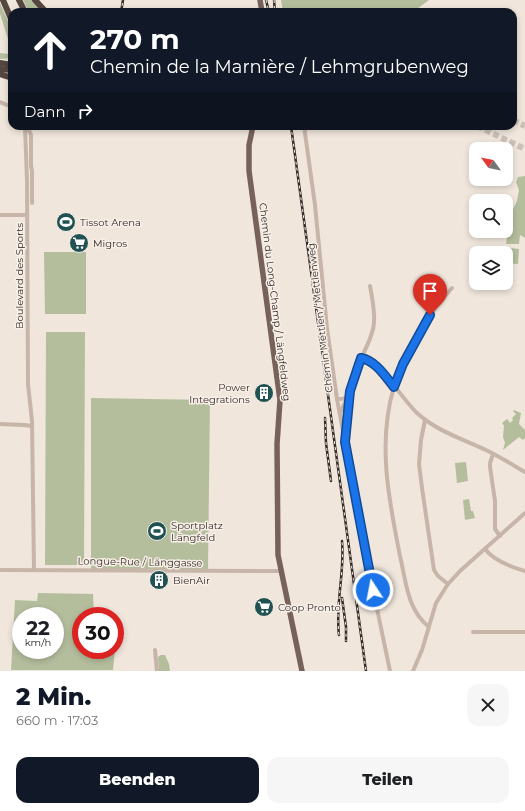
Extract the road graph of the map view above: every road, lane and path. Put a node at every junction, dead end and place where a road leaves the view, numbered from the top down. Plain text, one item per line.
1 (3, 0) edge
2 (35, 0) edge
3 (44, 8) edge
4 (8, 12) edge
5 (26, 130) edge
6 (28, 130) edge
7 (253, 130) edge
8 (305, 130) edge
9 (32, 203) dead end
10 (27, 215) junction
11 (0, 216) edge
12 (370, 286) dead end
13 (452, 288) dead end
14 (361, 358) junction
15 (394, 387) junction
16 (350, 391) junction
17 (347, 397) junction
18 (337, 399) junction
19 (340, 413) junction
20 (425, 420) junction
21 (0, 424) edge
22 (32, 426) junction
23 (345, 442) junction
24 (493, 454) junction
25 (525, 472) edge
26 (525, 513) edge
27 (500, 536) junction
28 (485, 549) junction
29 (0, 570) edge
30 (34, 570) junction
31 (525, 570) edge
32 (281, 571) junction
33 (448, 584) junction
34 (429, 627) junction
35 (473, 632) dead end
36 (525, 632) edge
37 (155, 650) dead end
38 (157, 671) edge
39 (302, 671) edge
40 (390, 671) edge
41 (413, 671) edge

1 - 4 highway
2 - 3 highway
5 - 10 street, Boulevard des Sports
6 - 9 street
7 - 32 main road, Chemin du Long-Champ / Längfeldweg
8 - 18 street, Chemin Mettlen / Mettlenweg
10 - 11 street
10 - 22 street, Boulevard des Sports
12 - 14 street
13 - 15 street
14 - 15 street
14 - 16 street
15 - 20 street
15 - 34 street
16 - 17 street
16 - 23 street
17 - 18 street
17 - 19 street
18 - 19 street, Chemin Mettlen / Mettlenweg
19 - 23 street, Chemin Mettlen / Mettlenweg
20 - 24 street
20 - 33 street
21 - 22 street
22 - 30 street, Boulevard des Sports
23 - 40 street, Chemin Mettlen / Mettlenweg
24 - 25 street
24 - 27 street
26 - 27 street
27 - 28 street
28 - 31 street
28 - 33 street
29 - 30 street, Longue-Rue / Länggasse
30 - 32 street, Longue-Rue / Länggasse
32 - 39 main road, Chemin du Long-Champ / Längfeldweg
33 - 34 street
34 - 41 street
35 - 36 street
37 - 38 street

